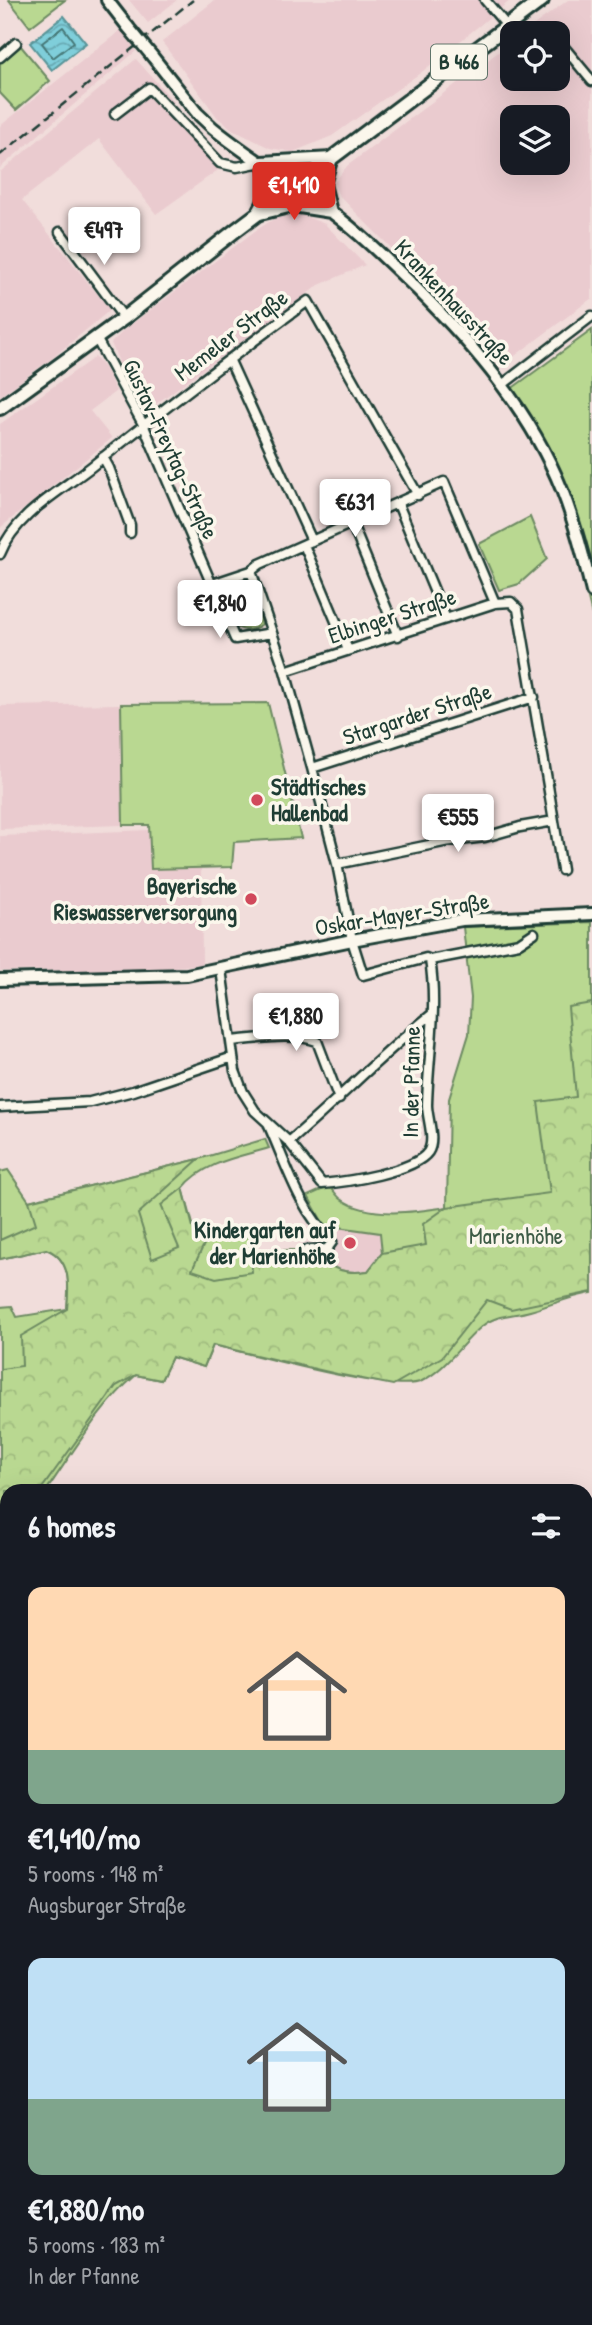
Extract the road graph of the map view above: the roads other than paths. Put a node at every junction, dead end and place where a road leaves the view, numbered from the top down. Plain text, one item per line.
1 (107, 0) edge
2 (485, 0) edge
3 (542, 0) edge
4 (503, 21) edge
5 (514, 21) edge
6 (500, 31) edge
7 (16, 43) dead end
8 (570, 54) edge
9 (0, 57) edge
10 (592, 81) edge
11 (116, 114) dead end
12 (332, 158) junction
13 (262, 162) junction
14 (295, 186) junction
15 (331, 212) junction
16 (256, 215) junction
17 (60, 232) dead end
18 (592, 316) edge
19 (124, 318) junction
20 (96, 338) junction
21 (229, 359) junction
22 (502, 384) junction
23 (0, 408) edge
24 (143, 424) junction
25 (103, 457) junction
26 (418, 495) junction
27 (398, 504) junction
28 (352, 524) junction
29 (130, 533) dead end
30 (308, 543) junction
31 (0, 554) edge
32 (251, 571) junction
33 (211, 581) junction
34 (592, 592) edge
35 (495, 603) junction
36 (446, 619) junction
37 (272, 633) junction
38 (398, 636) junction
39 (348, 650) junction
40 (285, 671) junction
41 (534, 697) junction
42 (312, 768) junction
43 (554, 821) junction
44 (337, 864) junction
45 (562, 870) dead end
46 (592, 914) edge
47 (534, 933) dead end
48 (352, 940) junction
49 (430, 960) junction
50 (221, 969) junction
51 (0, 980) edge
52 (431, 1015) junction
53 (231, 1041) junction
54 (233, 1057) junction
55 (339, 1099) junction
56 (0, 1107) edge
57 (268, 1123) junction
58 (289, 1142) junction
59 (307, 1250) dead end

1 - 13 street, Krankenhausstraße, bridge
2 - 4 street
3 - 5 main road, B 466
6 - 12 main road, B 466
7 - 9 street
8 - 10 street
11 - 13 street
12 - 13 street
12 - 14 main road, B 466
12 - 15 street
13 - 14 street, Krankenhausstraße
13 - 16 street
14 - 15 street, Krankenhausstraße
14 - 16 main road, B 466
15 - 16 street
15 - 22 street, Krankenhausstraße
16 - 19 main road, B 466
17 - 19 street
18 - 22 street
19 - 20 main road, B 466
20 - 23 main road, B 466
20 - 24 street, Gustav-Freytag-Straße
21 - 24 street, Memeler Straße
21 - 26 street, Memeler Straße
21 - 30 street
22 - 34 street, Krankenhausstraße
24 - 25 street, Memeler Straße
24 - 33 street, Gustav-Freytag-Straße
25 - 29 street
25 - 31 street, Memeler Straße
26 - 27 street
26 - 35 street
27 - 28 street
27 - 36 street
28 - 30 street
28 - 38 street
30 - 32 street
30 - 39 street
32 - 33 street
32 - 37 street
33 - 37 street, Gustav-Freytag-Straße
35 - 36 street, Elbinger Straße
35 - 41 street, Elbinger Straße
36 - 38 street, Elbinger Straße
37 - 40 street
38 - 39 street, Elbinger Straße
39 - 40 street, Elbinger Straße
40 - 42 street
41 - 42 street, Stargarder Straße
41 - 43 street
42 - 44 street
43 - 44 street
43 - 45 street
44 - 48 street
46 - 48 street, Oskar-Mayer-Straße
47 - 49 street
48 - 49 street
48 - 50 street, Oskar-Mayer-Straße
49 - 52 street, In der Pfanne
50 - 51 street, Oskar-Mayer-Straße
50 - 53 street, In der Pfanne
52 - 55 street, In der Pfanne
52 - 58 street, In der Pfanne
53 - 54 street, In der Pfanne
53 - 55 street
54 - 56 street
54 - 57 street, In der Pfanne
55 - 58 street, In der Pfanne
57 - 58 street, In der Pfanne
57 - 59 street

